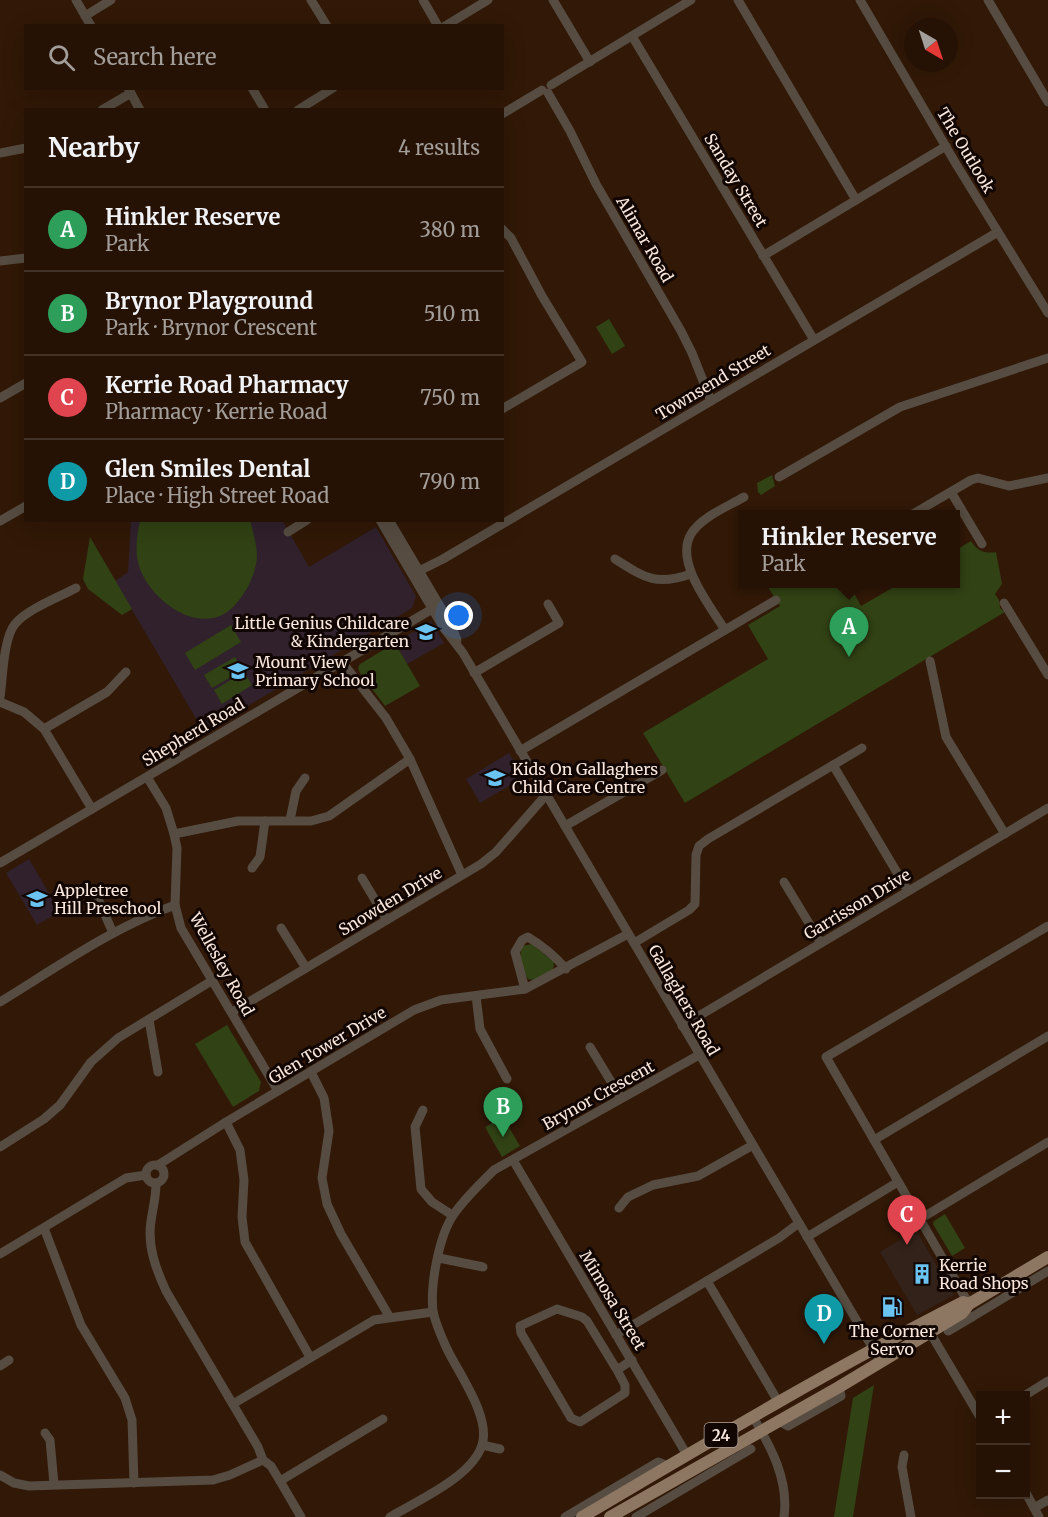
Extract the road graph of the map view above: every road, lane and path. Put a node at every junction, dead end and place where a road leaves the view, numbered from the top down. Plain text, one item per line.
1 (76, 0) edge
2 (111, 0) edge
3 (311, 0) edge
4 (423, 0) edge
5 (488, 0) edge
6 (553, 0) edge
7 (738, 0) edge
8 (860, 0) edge
9 (988, 0) edge
10 (686, 1) edge
11 (85, 16) junction
12 (90, 24) edge
13 (326, 24) edge
14 (437, 24) edge
15 (449, 24) edge
16 (632, 36) junction
17 (590, 62) junction
18 (253, 90) edge
19 (330, 90) edge
20 (547, 90) junction
21 (129, 91) edge
22 (1048, 102) edge
23 (105, 108) edge
24 (139, 108) edge
25 (264, 108) edge
26 (301, 108) edge
27 (504, 113) edge
28 (946, 146) junction
29 (24, 148) edge
30 (0, 153) edge
31 (856, 200) junction
32 (504, 231) edge
33 (998, 232) junction
34 (763, 256) junction
35 (24, 258) edge
36 (0, 261) edge
37 (1048, 313) edge
38 (814, 340) junction
39 (1048, 358) edge
40 (24, 383) edge
41 (0, 398) edge
42 (711, 401) junction
43 (504, 408) edge
44 (779, 477) dead end
45 (1048, 478) edge
46 (951, 492) junction
47 (744, 497) dead end
48 (24, 507) edge
49 (920, 510) edge
50 (504, 520) edge
51 (0, 521) edge
52 (304, 522) edge
53 (381, 522) edge
54 (390, 522) edge
55 (501, 522) edge
56 (288, 532) dead end
57 (982, 544) dead end
58 (615, 560) dead end
59 (420, 573) junction
60 (691, 574) junction
61 (76, 588) dead end
62 (776, 600) dead end
63 (1004, 603) dead end
64 (548, 604) dead end
65 (436, 607) junction
66 (725, 630) junction
67 (930, 661) dead end
68 (342, 662) junction
69 (126, 672) dead end
70 (474, 673) junction
71 (1048, 675) edge
72 (0, 697) edge
73 (0, 702) edge
74 (44, 729) junction
75 (862, 748) dead end
76 (520, 752) junction
77 (410, 759) junction
78 (833, 765) junction
79 (662, 770) dead end
80 (147, 777) junction
81 (305, 778) dead end
82 (546, 795) junction
83 (1048, 808) edge
84 (92, 810) junction
85 (290, 820) junction
86 (265, 821) junction
87 (565, 826) junction
88 (174, 834) junction
89 (1005, 834) junction
90 (0, 863) edge
91 (252, 868) dead end
92 (462, 875) junction
93 (362, 878) dead end
94 (784, 882) dead end
95 (99, 889) dead end
96 (908, 891) junction
97 (175, 905) junction
98 (387, 920) junction
99 (1048, 926) edge
100 (281, 928) dead end
101 (113, 933) junction
102 (628, 933) junction
103 (634, 943) junction
104 (821, 943) junction
105 (306, 968) junction
106 (566, 969) junction
107 (213, 980) junction
108 (525, 989) junction
109 (476, 996) junction
110 (0, 1002) edge
111 (232, 1012) junction
112 (149, 1020) junction
113 (682, 1026) junction
114 (1048, 1036) edge
115 (590, 1047) dead end
116 (699, 1055) junction
117 (158, 1072) dead end
118 (311, 1072) junction
119 (507, 1079) dead end
120 (278, 1091) junction
121 (621, 1098) junction
122 (423, 1110) dead end
123 (226, 1122) junction
124 (874, 1140) junction
125 (1048, 1142) edge
126 (1, 1144) edge
127 (753, 1145) junction
128 (513, 1160) junction
129 (158, 1165) junction
130 (146, 1175) junction
131 (898, 1182) junction
132 (156, 1183) junction
133 (619, 1208) dead end
134 (452, 1215) junction
135 (920, 1219) junction
136 (800, 1226) junction
137 (44, 1228) junction
138 (807, 1237) junction
139 (0, 1254) edge
140 (1048, 1257) edge
141 (439, 1258) junction
142 (483, 1267) dead end
143 (1048, 1271) edge
144 (707, 1281) junction
145 (968, 1311) junction
146 (433, 1312) junction
147 (389, 1316) junction
148 (927, 1327) junction
149 (948, 1331) dead end
150 (616, 1335) junction
151 (874, 1350) junction
152 (310, 1357) junction
153 (9, 1360) dead end
154 (632, 1360) junction
155 (881, 1362) junction
156 (0, 1366) edge
157 (617, 1370) junction
158 (1048, 1382) edge
159 (1030, 1392) edge
160 (779, 1403) junction
161 (233, 1404) junction
162 (976, 1409) edge
163 (753, 1417) junction
164 (382, 1419) dead end
165 (729, 1431) junction
166 (762, 1431) junction
167 (45, 1433) dead end
168 (482, 1445) junction
169 (500, 1449) dead end
170 (751, 1449) dead end
171 (740, 1450) junction
172 (687, 1455) junction
173 (904, 1455) dead end
174 (263, 1460) junction
175 (668, 1466) junction
176 (0, 1475) edge
177 (280, 1481) junction
178 (134, 1483) junction
179 (54, 1484) junction
180 (1029, 1499) edge
181 (1048, 1500) edge
182 (1037, 1513) edge
183 (301, 1517) edge
184 (390, 1517) edge
185 (565, 1517) edge
186 (582, 1517) edge
187 (610, 1517) edge
188 (636, 1517) edge
189 (784, 1517) edge
190 (911, 1517) edge

1 - 11 street
2 - 11 street
3 - 13 street
4 - 14 street
5 - 15 street
6 - 17 street
7 - 31 street
8 - 28 street, The Outlook
9 - 22 street
10 - 16 street
11 - 12 street
16 - 17 street
16 - 34 street, Sanday Street
17 - 20 street
18 - 25 street
19 - 26 street
20 - 27 street
20 - 42 street, Alimar Road
21 - 23 street
21 - 24 street
28 - 31 street
28 - 33 street, The Outlook
29 - 30 street
31 - 34 street
32 - 43 street
33 - 37 street, The Outlook
33 - 38 street, Townsend Street
34 - 38 street, Sanday Street
35 - 36 street
38 - 42 street, Townsend Street
39 - 44 street
40 - 41 street
42 - 50 street, Townsend Street
45 - 46 street
46 - 49 street
46 - 57 street
47 - 60 street
48 - 51 street
52 - 56 street
53 - 65 street, Gallaghers Road
54 - 59 street, Gallaghers Road
55 - 59 street, Townsend Street
58 - 60 street
59 - 65 street, Gallaghers Road
60 - 66 street
61 - 72 street
62 - 66 street
63 - 71 street
64 - 70 street
65 - 68 street, Shepherd Road
65 - 70 street, Gallaghers Road
66 - 76 street
67 - 89 street
68 - 77 street
68 - 80 street, Shepherd Road
69 - 74 street
70 - 76 street, Gallaghers Road
73 - 74 street
74 - 84 street
75 - 78 street
76 - 82 street, Gallaghers Road
77 - 85 street
77 - 92 street
78 - 96 street
78 - 103 street
79 - 87 street
80 - 84 street, Shepherd Road
80 - 88 street, Wellesley Road
81 - 85 street
82 - 87 street, Gallaghers Road
82 - 92 street, Snowden Drive
83 - 89 street, Garrisson Drive
84 - 90 street, Shepherd Road
85 - 86 street
86 - 88 street
86 - 91 street
87 - 102 street, Gallaghers Road
88 - 97 street, Wellesley Road
89 - 96 street, Garrisson Drive
92 - 98 street, Snowden Drive
93 - 98 street
94 - 104 street
95 - 101 street
96 - 104 street, Garrisson Drive
97 - 101 street
97 - 107 street, Wellesley Road
98 - 105 street, Snowden Drive
99 - 124 street
100 - 105 street
101 - 110 street
102 - 103 street, Gallaghers Road
102 - 106 street, Glen Tower Drive
103 - 113 street, Gallaghers Road
104 - 113 street, Garrisson Drive
105 - 111 street, Snowden Drive
106 - 108 street, Glen Tower Drive
106 - 108 street
107 - 111 street, Wellesley Road
107 - 112 street
108 - 109 street, Glen Tower Drive
109 - 118 street, Glen Tower Drive
109 - 119 street
111 - 120 street, Wellesley Road
112 - 117 street
112 - 126 street
113 - 116 street, Gallaghers Road
114 - 124 street
115 - 121 street
116 - 121 street, Brynor Crescent
116 - 127 street, Gallaghers Road
118 - 120 street, Glen Tower Drive
118 - 147 street
120 - 123 street, Glen Tower Drive
121 - 128 street, Brynor Crescent
122 - 134 street
123 - 129 street, Glen Tower Drive
123 - 152 street
124 - 131 street
125 - 135 street
127 - 133 street
127 - 136 street, Gallaghers Road
128 - 134 street, Brynor Crescent
128 - 150 street, Mimosa Street
129 - 130 street
129 - 132 street
130 - 132 street
130 - 137 street
131 - 135 street
131 - 138 street
132 - 161 street
134 - 141 street, Brynor Crescent
135 - 145 street
136 - 138 street, Gallaghers Road
136 - 144 street
137 - 139 street
137 - 178 street
138 - 151 street, Gallaghers Road
140 - 145 main road, 24
141 - 142 street
141 - 146 street, Brynor Crescent
143 - 145 street
144 - 150 street
144 - 160 street
145 - 148 main road, 24
145 - 149 street
146 - 147 street
146 - 168 street, Brynor Crescent
147 - 152 street
148 - 151 main road, 24
148 - 155 main road, 24
148 - 162 street
150 - 154 street, Mimosa Street
151 - 155 street, Gallaghers Road
151 - 160 main road, 24
152 - 161 street
153 - 156 street
154 - 157 street
154 - 172 street, Mimosa Street
155 - 166 main road, 24
157 - 157 street
158 - 159 street
160 - 163 main road, 24
161 - 174 street
163 - 165 main road, 24
163 - 166 street
164 - 177 street
165 - 171 main road
165 - 172 main road, 24
166 - 171 main road, 24
166 - 189 street
167 - 179 street
168 - 169 street
168 - 184 street
170 - 171 street
171 - 187 main road, 24
171 - 188 street
172 - 175 main road, 24
173 - 190 street
174 - 177 street
174 - 178 street
175 - 185 street
175 - 186 main road, 24
176 - 179 street
177 - 183 street
178 - 179 street
180 - 182 street
181 - 182 street

